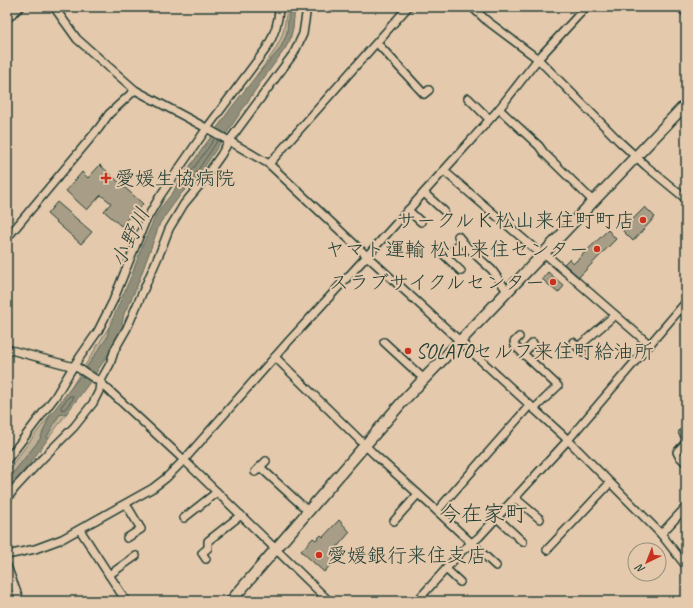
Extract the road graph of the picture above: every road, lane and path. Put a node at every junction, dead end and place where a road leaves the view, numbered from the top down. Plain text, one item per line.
1 (20, 7) edge
2 (54, 7) edge
3 (279, 7) edge
4 (306, 7) edge
5 (408, 7) edge
6 (472, 7) edge
7 (586, 7) edge
8 (680, 7) edge
9 (686, 13) edge
10 (7, 19) edge
11 (376, 43) junction
12 (538, 59) junction
13 (135, 90) junction
14 (429, 90) dead end
15 (468, 98) dead end
16 (686, 104) edge
17 (499, 109) junction
18 (489, 119) junction
19 (208, 129) junction
20 (228, 141) junction
21 (636, 156) junction
22 (269, 164) junction
23 (444, 171) junction
24 (424, 193) junction
25 (686, 199) edge
26 (593, 201) junction
27 (408, 210) junction
28 (444, 211) dead end
29 (421, 222) dead end
30 (7, 238) edge
31 (543, 254) junction
32 (368, 256) junction
33 (461, 271) dead end
34 (507, 291) junction
35 (686, 302) edge
36 (615, 315) junction
37 (519, 336) dead end
38 (460, 341) junction
39 (384, 342) dead end
40 (533, 343) dead end
41 (650, 345) junction
42 (578, 347) dead end
43 (7, 349) edge
44 (524, 354) junction
45 (275, 357) junction
46 (75, 368) junction
47 (424, 379) junction
48 (98, 380) junction
49 (532, 407) junction
50 (568, 440) junction
51 (686, 442) edge
52 (366, 445) junction
53 (7, 460) edge
54 (184, 460) junction
55 (266, 461) dead end
56 (686, 463) edge
57 (610, 483) junction
58 (217, 492) junction
59 (418, 494) junction
60 (515, 498) junction
61 (7, 499) edge
62 (126, 504) junction
63 (686, 507) edge
64 (437, 510) junction
65 (308, 511) junction
66 (241, 515) junction
67 (184, 518) dead end
68 (497, 518) junction
69 (540, 519) dead end
70 (394, 521) dead end
71 (80, 530) junction
72 (661, 534) junction
73 (127, 538) dead end
74 (523, 542) dead end
75 (471, 543) junction
76 (276, 550) junction
77 (547, 550) dead end
78 (7, 555) edge
79 (136, 556) dead end
80 (206, 559) dead end
81 (684, 561) edge
82 (7, 566) edge
83 (496, 566) dead end
84 (446, 569) junction
85 (109, 576) junction
86 (460, 582) dead end
87 (20, 601) edge
88 (126, 601) edge
89 (231, 601) edge
90 (329, 601) edge
91 (417, 601) edge

1 - 10 street
2 - 13 street
3 - 19 street
4 - 20 street
5 - 11 street
6 - 12 street
7 - 12 street
8 - 9 street
11 - 14 street
11 - 22 street
12 - 17 street
12 - 21 street
13 - 19 street
13 - 30 street
15 - 18 street
16 - 21 street
17 - 18 street
17 - 26 street
18 - 23 street
19 - 20 street
19 - 46 street
20 - 22 street
20 - 48 street
21 - 25 street
21 - 26 street
22 - 32 street
23 - 24 street
23 - 31 street
24 - 27 street
24 - 28 street
26 - 31 street
27 - 29 street
27 - 32 street
31 - 34 street
31 - 36 street
32 - 38 street
32 - 45 street
33 - 34 street
34 - 38 street
35 - 41 street
36 - 41 street
36 - 42 street
37 - 44 street
38 - 47 street
38 - 49 street
39 - 47 street
40 - 44 street
41 - 50 street
43 - 46 street
44 - 49 street
45 - 52 street
45 - 54 street
46 - 48 street
46 - 53 street
47 - 52 street
48 - 54 street
48 - 61 street
49 - 50 street
49 - 64 street
50 - 57 street
50 - 60 street
51 - 56 street
52 - 59 street
52 - 65 street
54 - 58 street
54 - 62 street
55 - 65 street
57 - 72 street
57 - 77 street
58 - 66 street
58 - 67 street
59 - 64 street
59 - 70 street
60 - 68 street
60 - 69 street
62 - 71 street
62 - 73 street
63 - 72 street
64 - 75 street
65 - 76 street
66 - 76 street
66 - 80 street
68 - 74 street
68 - 75 street
71 - 78 street
71 - 85 street
72 - 81 street
75 - 83 street
75 - 84 street
76 - 89 street
76 - 90 street
79 - 85 street
82 - 87 street
84 - 86 street
84 - 91 street
85 - 88 street

